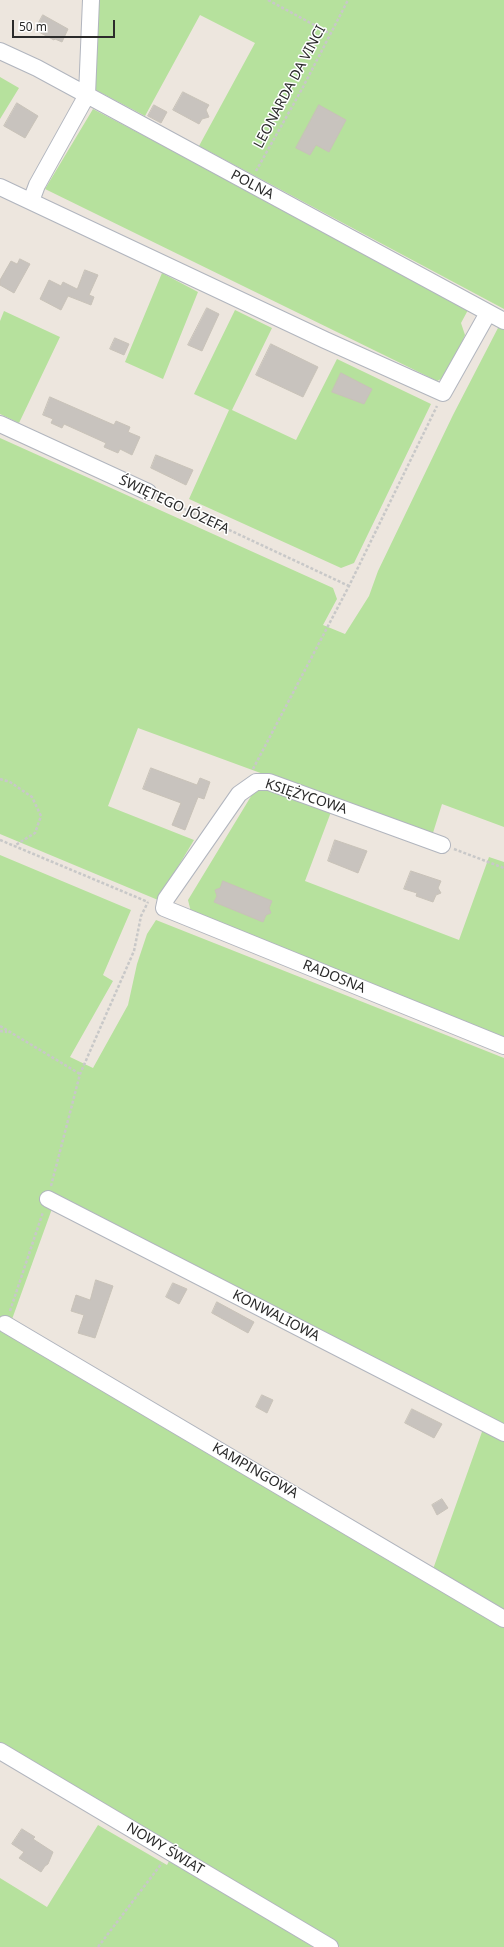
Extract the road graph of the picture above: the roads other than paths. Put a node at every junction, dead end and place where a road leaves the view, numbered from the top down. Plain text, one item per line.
1 (91, 0) edge
2 (0, 51) edge
3 (87, 96) junction
4 (0, 187) edge
5 (30, 201) junction
6 (488, 313) junction
7 (504, 321) edge
8 (0, 424) edge
9 (148, 492) road end
10 (442, 845) road end
11 (164, 908) joint
12 (504, 1046) edge
13 (48, 1199) road end
14 (5, 1324) road end
15 (504, 1433) edge
16 (504, 1619) edge
17 (0, 1751) edge
18 (330, 1947) edge

1 - 3 street
2 - 3 street, POLNA
3 - 5 street
3 - 6 street, POLNA
4 - 5 street
5 - 6 street
6 - 7 street, POLNA
8 - 9 street, ŚWIĘTEGO JÓZEFA
10 - 11 street, KSIĘŻYCOWA
11 - 12 street, RADOSNA
13 - 15 street, KONWALIOWA
14 - 16 street, KAMPINGOWA
17 - 18 street, NOWY ŚWIAT

